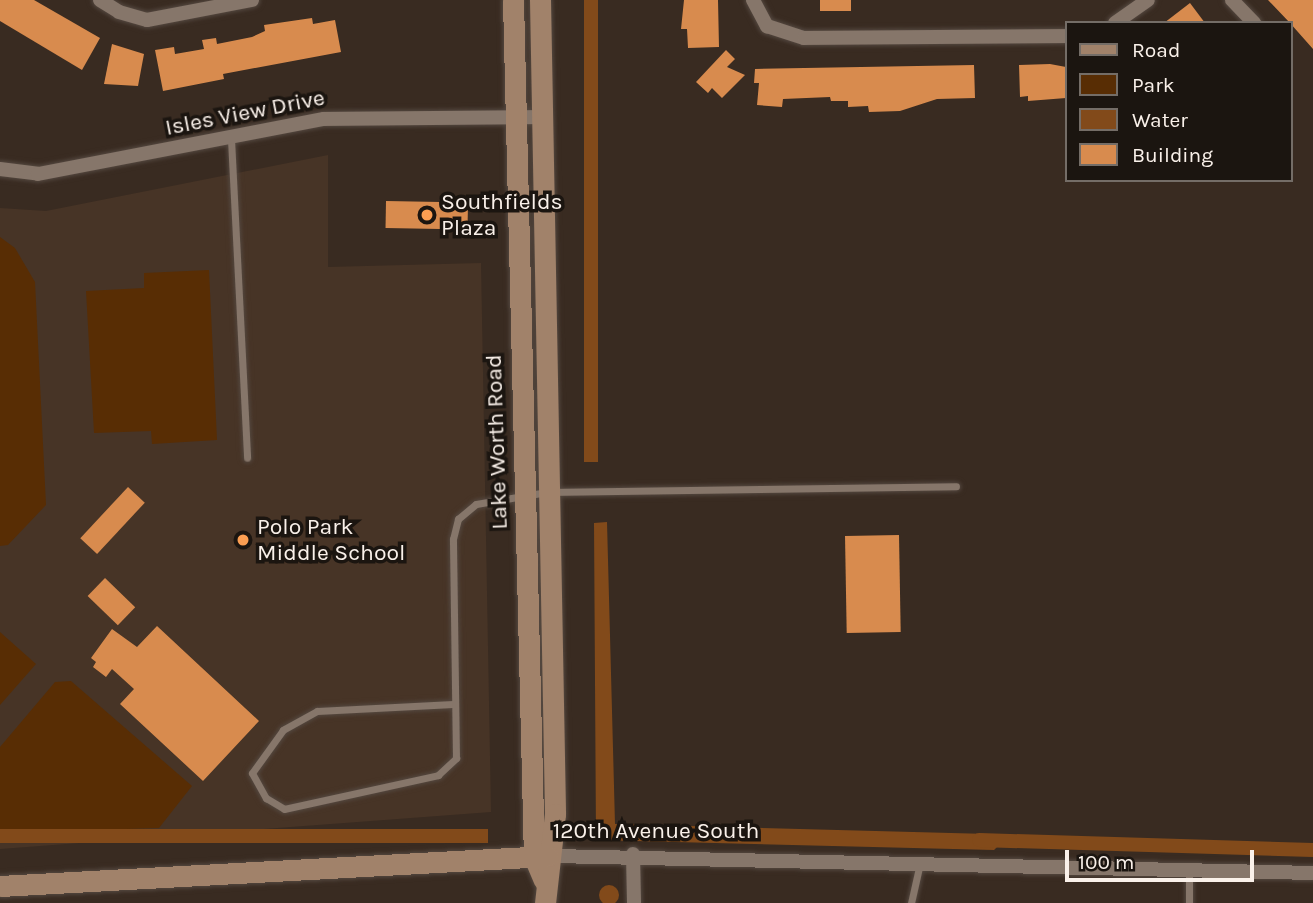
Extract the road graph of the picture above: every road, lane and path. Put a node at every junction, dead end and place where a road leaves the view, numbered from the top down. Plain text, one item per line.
1 (100, 0) edge
2 (252, 0) edge
3 (513, 0) edge
4 (540, 0) edge
5 (753, 0) edge
6 (1148, 0) edge
7 (1232, 0) edge
8 (1118, 21) edge
9 (1252, 21) edge
10 (1064, 36) edge
11 (515, 116) junction
12 (542, 117) junction
13 (231, 139) junction
14 (0, 169) edge
15 (247, 458) dead end
16 (956, 486) dead end
17 (547, 492) junction
18 (525, 493) junction
19 (453, 704) junction
20 (633, 854) junction
21 (544, 856) junction
22 (920, 862) junction
23 (1189, 870) junction
24 (1313, 873) edge
25 (0, 886) edge
26 (545, 903) edge
27 (634, 903) edge
28 (911, 903) edge
29 (1189, 903) edge

1 - 2 street
3 - 11 street, Lake Worth Road
4 - 12 street, Lake Worth Road
5 - 10 street
6 - 8 street
7 - 9 street
11 - 12 street, Isles View Drive
11 - 13 street, Isles View Drive
11 - 18 street, Lake Worth Road
12 - 17 street, Lake Worth Road
13 - 14 street, Isles View Drive
13 - 15 lane
16 - 17 lane
17 - 18 lane
17 - 21 street, Lake Worth Road
18 - 19 lane
18 - 21 street, Lake Worth Road
19 - 19 lane
20 - 21 street, 120th Avenue South
20 - 22 street, 120th Avenue South
20 - 27 street
21 - 25 street, 120th Avenue South
21 - 26 street, Lake Worth Road
22 - 23 street, 120th Avenue South
22 - 28 lane
23 - 24 street, 120th Avenue South
23 - 29 lane

